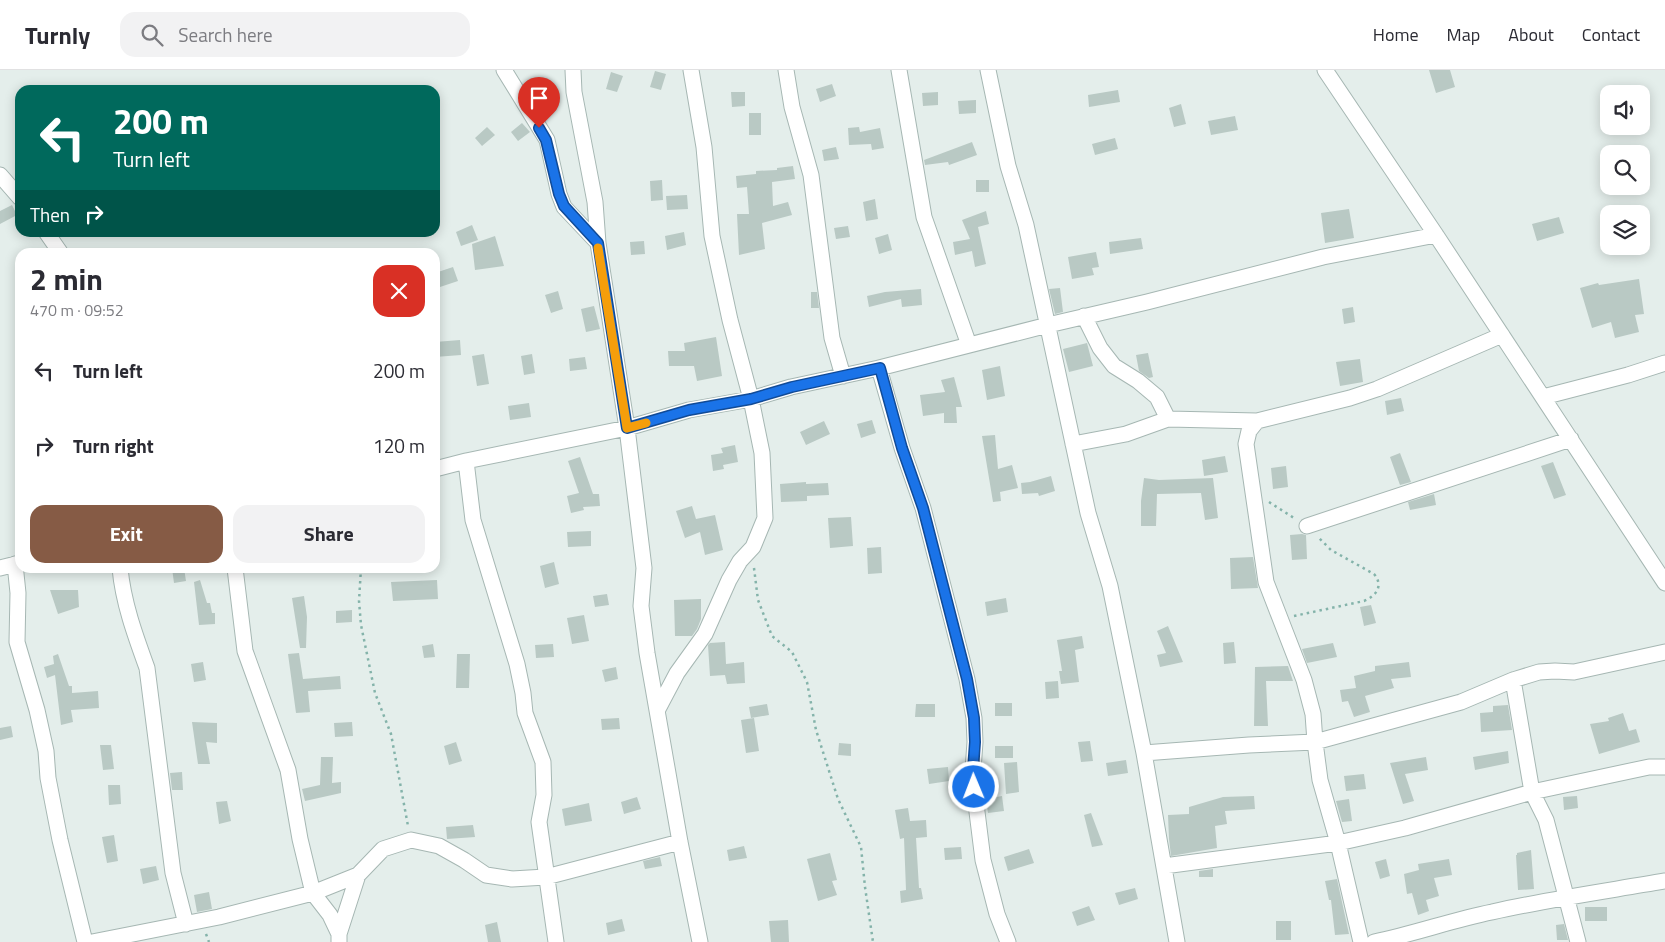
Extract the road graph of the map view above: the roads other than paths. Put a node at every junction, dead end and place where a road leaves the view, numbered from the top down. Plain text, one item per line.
1 (504, 70) edge
2 (573, 70) edge
3 (691, 70) edge
4 (786, 70) edge
5 (899, 70) edge
6 (988, 70) edge
7 (1325, 70) edge
8 (0, 175) edge
9 (15, 192) edge
10 (1436, 235) junction
11 (50, 237) edge
12 (598, 243) junction
13 (57, 248) edge
14 (1084, 316) junction
15 (1048, 324) junction
16 (1502, 335) junction
17 (969, 345) junction
18 (1665, 363) edge
19 (880, 368) junction
20 (843, 376) junction
21 (1543, 397) junction
22 (751, 399) junction
23 (1168, 419) junction
24 (1257, 421) junction
25 (627, 428) junction
26 (1571, 440) junction
27 (1073, 444) junction
28 (466, 461) junction
29 (440, 468) edge
30 (1307, 526) road end
31 (15, 564) edge
32 (0, 568) edge
33 (18, 573) edge
34 (120, 573) edge
35 (236, 573) edge
36 (1665, 583) edge
37 (1665, 652) edge
38 (1513, 680) junction
39 (658, 709) junction
40 (1315, 742) junction
41 (1144, 752) junction
42 (1665, 767) edge
43 (1532, 792) junction
44 (680, 842) junction
45 (1338, 842) junction
46 (1164, 866) junction
47 (358, 876) junction
48 (546, 877) junction
49 (1665, 881) edge
50 (313, 893) junction
51 (1567, 897) junction
52 (186, 924) junction
53 (339, 938) edge
54 (85, 942) edge
55 (92, 942) edge
56 (556, 942) edge
57 (700, 942) edge
58 (1008, 942) edge
59 (1177, 942) edge
60 (1362, 942) edge
61 (1374, 942) edge
62 (1578, 942) edge

1 - 12 street
2 - 12 street
3 - 22 street
4 - 20 street
5 - 17 street
6 - 15 street
7 - 10 street
8 - 9 street
10 - 14 street
10 - 16 street
11 - 13 street
12 - 25 street
14 - 15 street
14 - 23 street
15 - 17 street
15 - 27 street
16 - 21 street
16 - 24 street
17 - 19 street
18 - 21 street
19 - 20 street
19 - 58 street
20 - 22 street
21 - 26 street
22 - 25 street
22 - 39 street
23 - 24 street
23 - 27 street
24 - 40 street
25 - 28 street
25 - 39 street
26 - 30 street
26 - 36 street
27 - 41 street
28 - 29 street
28 - 48 street
31 - 32 street
33 - 54 street
34 - 52 street
35 - 50 street
37 - 38 street
38 - 40 street
38 - 43 street
39 - 44 street
40 - 41 street
40 - 45 street
41 - 46 street
42 - 43 street
43 - 45 street
43 - 51 street
44 - 48 street
44 - 57 street
45 - 46 street
45 - 60 street
46 - 59 street
47 - 48 street
47 - 50 street
47 - 53 street
48 - 56 street
49 - 51 street
50 - 52 street
50 - 53 street
51 - 61 street
51 - 62 street
52 - 55 street

